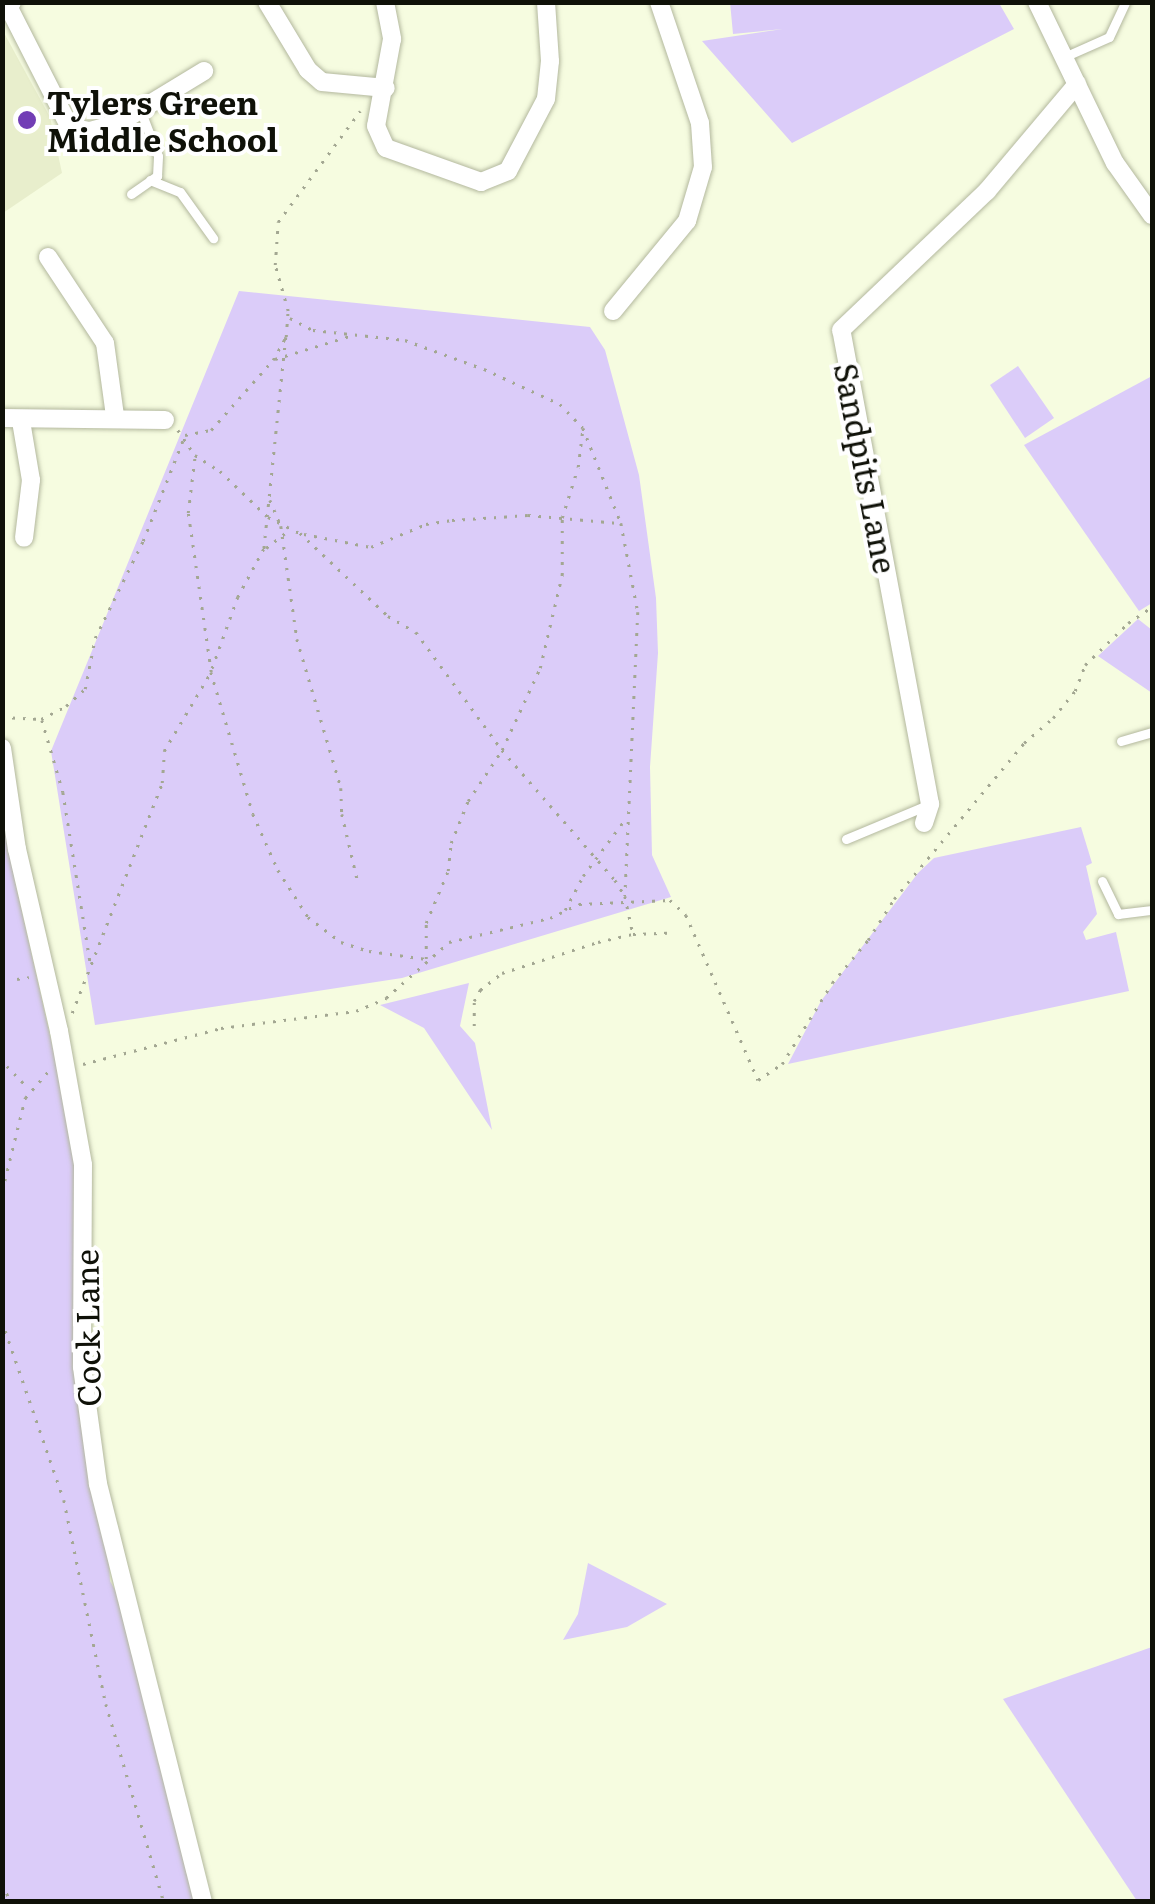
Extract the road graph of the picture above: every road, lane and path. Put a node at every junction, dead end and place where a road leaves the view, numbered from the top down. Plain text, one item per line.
1 (12, 2) edge
2 (267, 2) edge
3 (385, 2) edge
4 (546, 2) edge
5 (659, 2) edge
6 (1036, 2) edge
7 (1125, 2) edge
8 (1064, 56) junction
9 (204, 71) dead end
10 (1077, 84) junction
11 (386, 88) junction
12 (364, 105) dead end
13 (140, 112) junction
14 (150, 180) junction
15 (131, 194) dead end
16 (1152, 215) edge
17 (213, 238) dead end
18 (48, 258) dead end
19 (613, 310) dead end
20 (288, 318) junction
21 (359, 333) junction
22 (286, 337) junction
23 (287, 356) junction
24 (274, 360) junction
25 (115, 416) junction
26 (12, 420) edge
27 (166, 420) dead end
28 (583, 428) junction
29 (185, 435) junction
30 (195, 455) junction
31 (270, 498) junction
32 (268, 516) junction
33 (562, 518) junction
34 (621, 523) junction
35 (281, 526) junction
36 (290, 529) junction
37 (300, 533) junction
38 (282, 535) junction
39 (24, 538) dead end
40 (264, 549) junction
41 (1152, 606) edge
42 (211, 672) junction
43 (2, 717) edge
44 (41, 719) junction
45 (1152, 732) edge
46 (1121, 740) dead end
47 (2, 748) edge
48 (502, 750) junction
49 (930, 804) junction
50 (627, 816) junction
51 (924, 823) dead end
52 (846, 839) dead end
53 (598, 859) junction
54 (357, 878) dead end
55 (1102, 881) dead end
56 (625, 896) junction
57 (626, 904) junction
58 (565, 910) junction
59 (1152, 910) edge
60 (667, 933) dead end
61 (633, 934) junction
62 (426, 959) junction
63 (91, 968) junction
64 (474, 1026) dead end
65 (60, 1031) junction
66 (3, 1058) edge
67 (74, 1066) dead end
68 (5, 1067) edge
69 (50, 1070) dead end
70 (29, 1088) junction
71 (2, 1191) edge
72 (2, 1321) edge
73 (2, 1884) edge
74 (11, 1902) edge
75 (164, 1902) edge
76 (203, 1902) edge

1 - 13 street
2 - 11 street
3 - 11 street
4 - 11 street
5 - 19 street
6 - 8 street
7 - 8 lane
8 - 10 street
9 - 13 street
10 - 16 street
10 - 49 street, Sandpits Lane
12 - 20 path
13 - 14 lane
14 - 15 lane
14 - 17 lane
18 - 25 street
20 - 21 path
20 - 22 path
21 - 23 path
21 - 28 path
22 - 23 path
22 - 24 path
23 - 24 path
23 - 31 path
24 - 29 path
25 - 26 street
25 - 27 street
26 - 39 street
28 - 33 path
28 - 34 path
29 - 30 path
29 - 44 path
30 - 32 path
30 - 42 path
31 - 32 path
31 - 35 path
32 - 35 path
32 - 40 path
33 - 34 path
33 - 37 path
33 - 48 path
34 - 50 path
35 - 36 path
35 - 38 path
36 - 37 path
36 - 38 path
37 - 48 path
38 - 40 path
38 - 54 path
40 - 42 path
41 - 57 path
42 - 62 path
42 - 63 path
43 - 44 path
44 - 63 path
45 - 46 lane
47 - 65 street, Cock Lane
48 - 53 path
48 - 62 path
49 - 51 street, Sandpits Lane
49 - 52 lane
50 - 53 path
50 - 56 path
53 - 56 path
53 - 58 path
55 - 59 lane
56 - 57 path
57 - 58 path
57 - 61 path
58 - 62 path
60 - 61 path
61 - 64 path
62 - 67 path
63 - 65 path
65 - 76 street, Cock Lane
66 - 68 path
68 - 70 path
69 - 70 path
70 - 71 path
72 - 75 path
73 - 74 path

